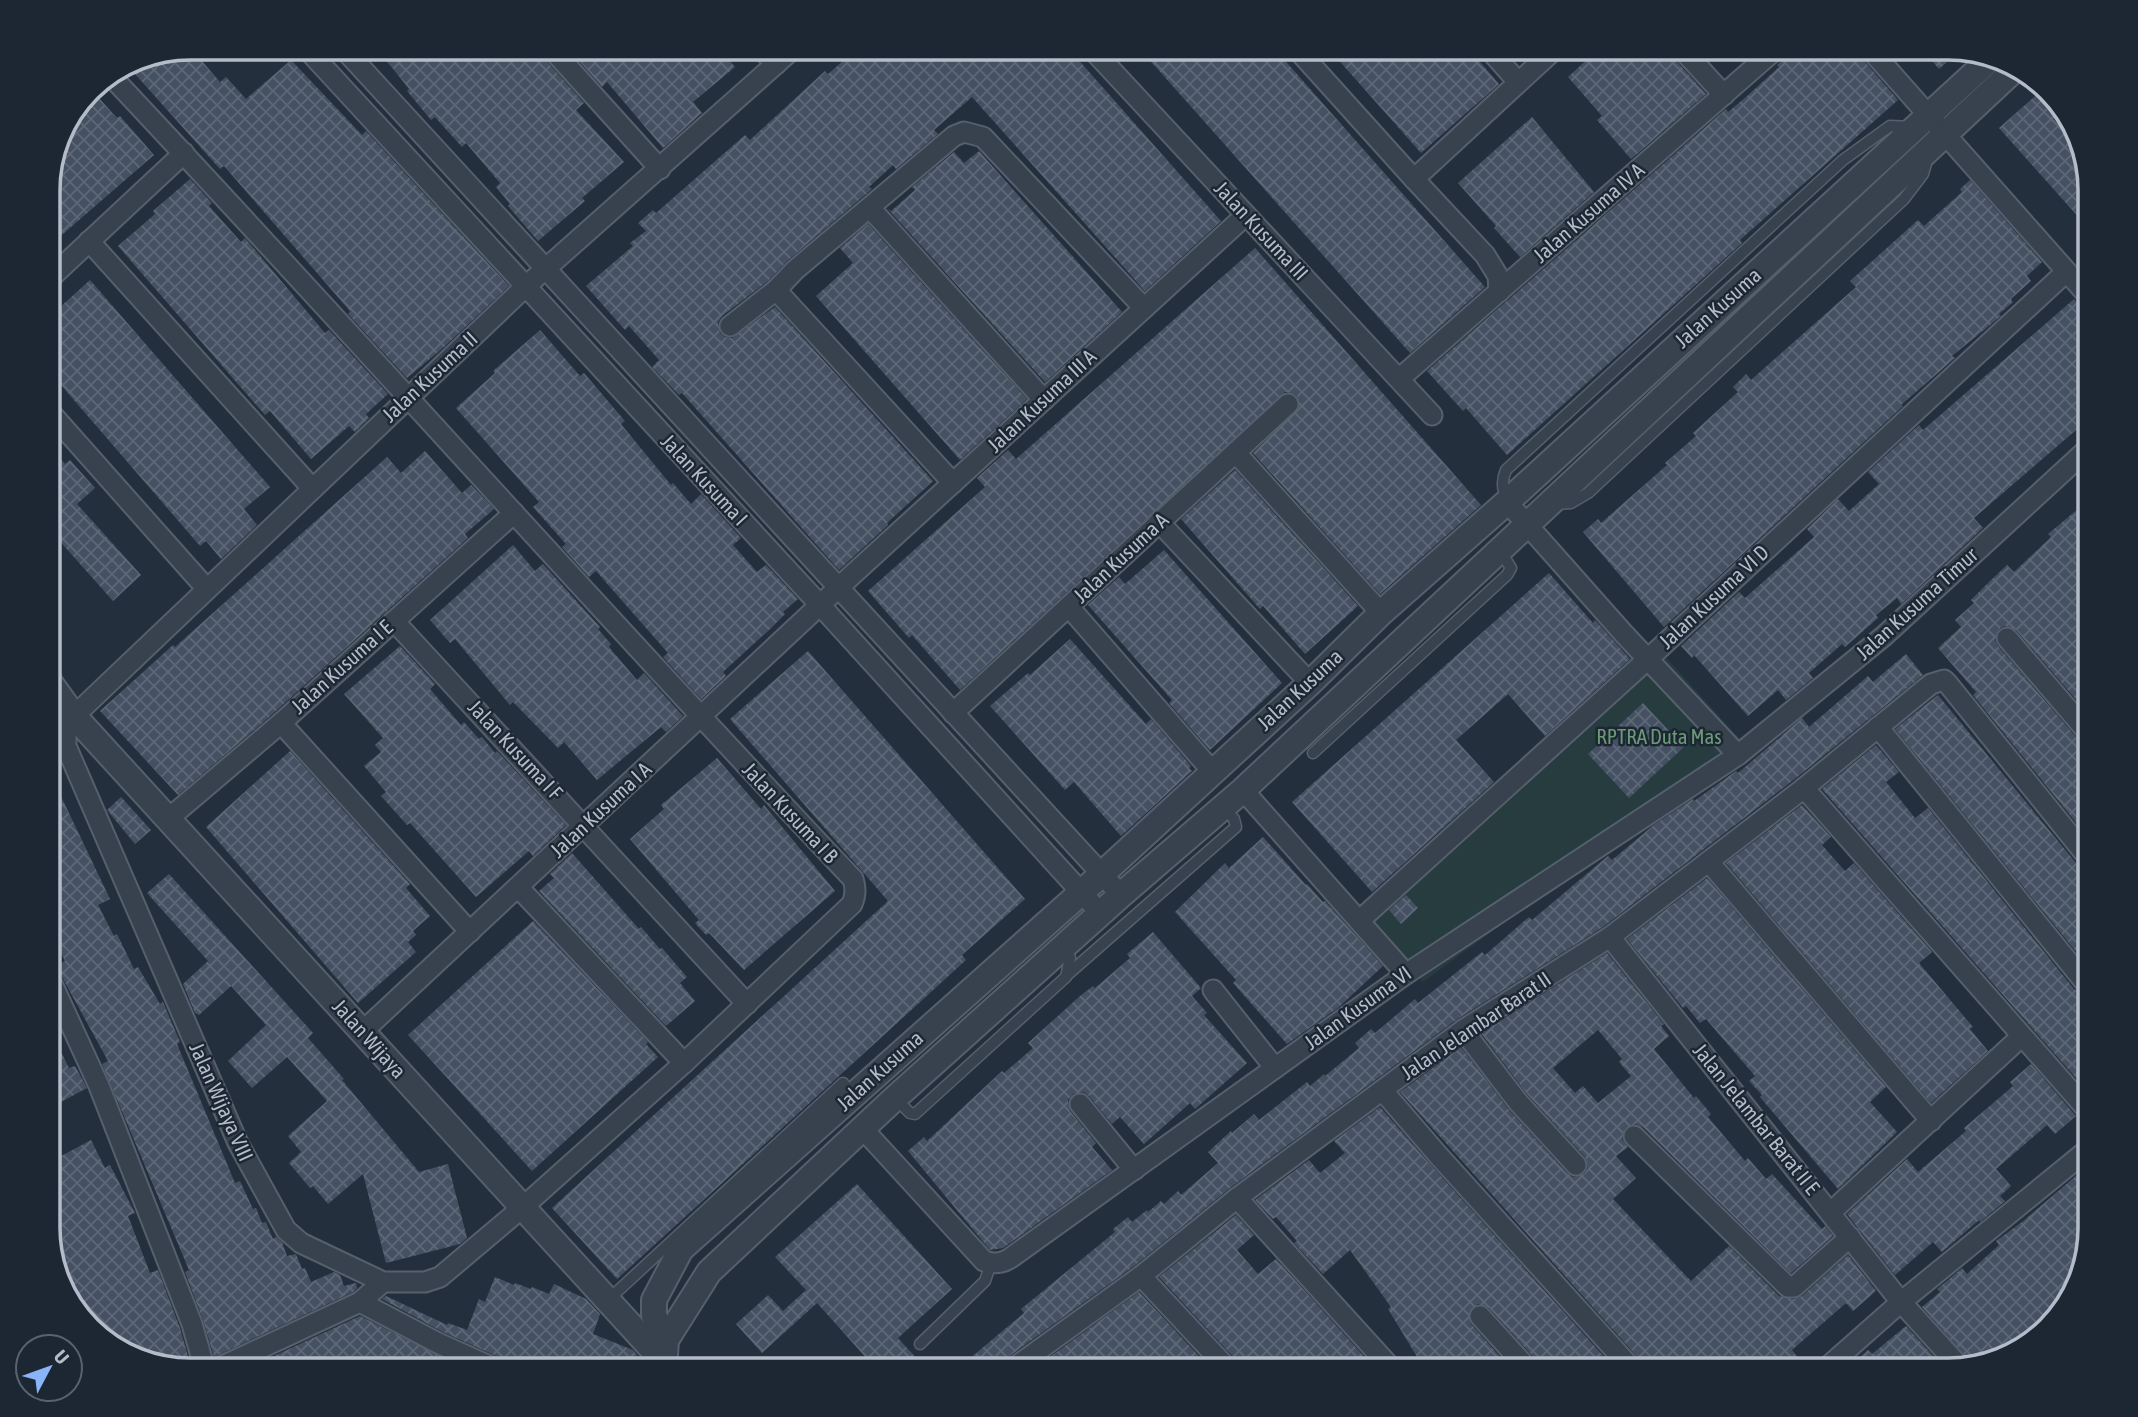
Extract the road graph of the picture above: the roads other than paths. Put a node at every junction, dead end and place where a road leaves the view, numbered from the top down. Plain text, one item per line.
1 (317, 60) edge
2 (354, 60) edge
3 (562, 60) edge
4 (772, 60) edge
5 (781, 60) edge
6 (1102, 60) edge
7 (1307, 60) edge
8 (1499, 60) edge
9 (1543, 60) edge
10 (1692, 60) edge
11 (1763, 60) edge
12 (1877, 60) edge
13 (776, 64) junction
14 (1984, 65) edge
15 (2009, 75) edge
16 (116, 82) edge
17 (1518, 82) junction
18 (1724, 95) junction
19 (1922, 122) junction
20 (1939, 140) junction
21 (184, 153) junction
22 (660, 169) junction
23 (1414, 180) junction
24 (870, 208) junction
25 (1246, 215) junction
26 (89, 241) junction
27 (60, 269) edge
28 (545, 271) junction
29 (2066, 272) junction
30 (2078, 285) edge
31 (525, 288) junction
32 (776, 290) junction
33 (1499, 292) junction
34 (1144, 309) junction
35 (730, 326) dead end
36 (1399, 379) junction
37 (409, 396) junction
38 (1044, 400) junction
39 (1288, 404) dead end
40 (1432, 415) dead end
41 (60, 424) edge
42 (1236, 453) junction
43 (2078, 458) edge
44 (953, 483) junction
45 (312, 488) junction
46 (1507, 502) junction
47 (514, 513) junction
48 (1159, 522) junction
49 (1528, 526) junction
50 (1501, 551) junction
51 (206, 588) junction
52 (839, 588) junction
53 (820, 606) junction
54 (1069, 607) junction
55 (1381, 613) junction
56 (394, 621) junction
57 (2007, 638) dead end
58 (1648, 659) junction
59 (1310, 683) junction
60 (60, 697) edge
61 (953, 713) junction
62 (74, 716) junction
63 (700, 717) junction
64 (2078, 721) edge
65 (281, 723) junction
66 (1878, 727) junction
67 (1313, 753) dead end
68 (1738, 755) junction
69 (1212, 771) junction
70 (1804, 788) junction
71 (1243, 790) junction
72 (1224, 807) junction
73 (168, 819) junction
74 (584, 825) junction
75 (2078, 845) edge
76 (1709, 862) junction
77 (1102, 874) junction
78 (518, 887) junction
79 (1080, 891) junction
80 (1121, 895) junction
81 (1101, 914) junction
82 (1360, 920) junction
83 (470, 932) junction
84 (1609, 937) junction
85 (1064, 946) junction
86 (1406, 974) junction
87 (2078, 974) edge
88 (1066, 976) junction
89 (1213, 990) dead end
90 (60, 1001) edge
91 (747, 1004) junction
92 (1464, 1030) junction
93 (362, 1032) junction
94 (2022, 1036) junction
95 (684, 1063) junction
96 (1275, 1068) junction
97 (1383, 1091) junction
98 (853, 1094) junction
99 (895, 1098) junction
100 (2078, 1099) edge
101 (1080, 1104) dead end
102 (1931, 1121) junction
103 (862, 1128) junction
104 (1634, 1136) dead end
105 (2078, 1161) edge
106 (1576, 1165) dead end
107 (1134, 1170) junction
108 (1237, 1198) junction
109 (523, 1208) junction
110 (1830, 1212) junction
111 (1850, 1237) junction
112 (987, 1262) junction
113 (1141, 1276) junction
114 (383, 1282) junction
115 (608, 1300) junction
116 (360, 1302) junction
117 (1901, 1302) junction
118 (1480, 1316) dead end
119 (920, 1344) dead end
120 (665, 1357) edge
121 (202, 1358) edge
122 (240, 1358) edge
123 (471, 1358) edge
124 (1028, 1358) edge
125 (1210, 1358) edge
126 (1382, 1358) edge
127 (1518, 1358) edge
128 (1622, 1358) edge
129 (1838, 1358) edge
130 (1952, 1358) edge

1 - 31 street, Jalan Kusuma I
2 - 28 street, Jalan Kusuma I
3 - 22 street
4 - 13 street
5 - 13 street, Jalan Kusuma II
6 - 25 street, Jalan Kusuma III
7 - 23 street
8 - 17 street
9 - 17 street
10 - 18 street
11 - 18 street, Jalan Kusuma IV A
12 - 19 street
13 - 22 street, Jalan Kusuma II
14 - 19 street, Jalan Kusuma
15 - 20 street, Jalan Kusuma
16 - 21 street, Jalan Kusuma I B
17 - 23 street
18 - 33 street, Jalan Kusuma IV A
19 - 20 street
19 - 46 street, Jalan Kusuma
20 - 29 street
20 - 49 street, Jalan Kusuma
21 - 26 street
21 - 37 street, Jalan Kusuma I B
22 - 28 street, Jalan Kusuma II
23 - 33 street
24 - 32 street
24 - 34 street
24 - 38 street
25 - 34 street, Jalan Kusuma III A
25 - 36 street, Jalan Kusuma III
26 - 27 street
26 - 45 street
28 - 31 street, Jalan Kusuma II
28 - 52 street, Jalan Kusuma I
29 - 30 street
29 - 58 street, Jalan Kusuma VI D
31 - 37 street, Jalan Kusuma II
31 - 53 street, Jalan Kusuma I
32 - 35 street
32 - 44 street
33 - 36 street, Jalan Kusuma IV A
34 - 38 street, Jalan Kusuma III A
36 - 40 street, Jalan Kusuma III
37 - 45 street, Jalan Kusuma II
37 - 47 street, Jalan Kusuma I B
38 - 44 street, Jalan Kusuma III A
39 - 42 street, Jalan Kusuma A
41 - 51 street
42 - 48 street, Jalan Kusuma A
42 - 55 street
43 - 68 street, Jalan Kusuma Timur
44 - 52 street, Jalan Kusuma III A
45 - 51 street, Jalan Kusuma II
46 - 49 street
46 - 55 street, Jalan Kusuma
47 - 56 street, Jalan Kusuma I E
47 - 63 street, Jalan Kusuma I B
48 - 54 street, Jalan Kusuma A
48 - 59 street
49 - 50 street, Jalan Kusuma
49 - 58 street
50 - 67 lane
50 - 71 street, Jalan Kusuma
51 - 62 street, Jalan Kusuma II
52 - 53 street, Jalan Kusuma I A
52 - 61 street, Jalan Kusuma I
53 - 63 street, Jalan Kusuma I A
53 - 79 street, Jalan Kusuma I
54 - 61 street, Jalan Kusuma A
54 - 69 street
55 - 59 street, Jalan Kusuma
56 - 65 street, Jalan Kusuma I E
56 - 74 street, Jalan Kusuma I F
57 - 64 street
58 - 68 street
58 - 82 street, Jalan Kusuma VI D
59 - 69 street, Jalan Kusuma
60 - 62 street, Jalan Wijaya
61 - 77 street, Jalan Kusuma I
62 - 73 street, Jalan Wijaya
62 - 114 street, Jalan Wijaya VIII
63 - 74 street, Jalan Kusuma I A
63 - 91 street, Jalan Kusuma I B
65 - 73 street, Jalan Kusuma I E
65 - 83 street
66 - 70 street, Jalan Jelambar Barat II
66 - 75 street, Jalan Jelambar Barat II
66 - 87 street
68 - 86 street, Jalan Kusuma VI
69 - 77 street, Jalan Kusuma
70 - 76 street, Jalan Jelambar Barat II
70 - 94 street
71 - 72 street, Jalan Kusuma
71 - 82 street
72 - 80 street, Jalan Kusuma
72 - 88 lane
73 - 93 street, Jalan Wijaya
74 - 78 street, Jalan Kusuma I A
74 - 91 street, Jalan Kusuma I F
76 - 84 street, Jalan Jelambar Barat II
76 - 102 street
77 - 79 street, Jalan Kusuma
77 - 80 street, Jalan Kusuma I
78 - 83 street, Jalan Kusuma I A
78 - 95 street
79 - 81 street, Jalan Kusuma I
79 - 98 street, Jalan Kusuma
80 - 81 street, Jalan Kusuma
81 - 85 street, Jalan Kusuma
82 - 86 street
83 - 93 street, Jalan Kusuma I A
84 - 92 street, Jalan Jelambar Barat II
84 - 110 street, Jalan Jelambar Barat II E
85 - 88 lane
85 - 99 street, Jalan Kusuma
86 - 96 street, Jalan Kusuma VI
88 - 99 lane
89 - 96 street
90 - 121 street
91 - 95 street, Jalan Kusuma I B
92 - 97 street, Jalan Jelambar Barat II
92 - 106 street
93 - 109 street, Jalan Wijaya
94 - 100 street
94 - 102 street
95 - 109 street, Jalan Kusuma I B
96 - 107 street, Jalan Kusuma VI
97 - 108 street, Jalan Jelambar Barat II
97 - 128 street
98 - 115 lane
98 - 120 street, Jalan Kusuma
99 - 103 street, Jalan Kusuma
101 - 107 street
102 - 110 street
103 - 112 street
103 - 120 street, Jalan Kusuma
104 - 111 street
105 - 117 street
107 - 112 street, Jalan Kusuma VI
108 - 113 street, Jalan Jelambar Barat II
108 - 126 street
109 - 114 street, Jalan Wijaya VIII
109 - 115 street, Jalan Wijaya
110 - 111 street, Jalan Jelambar Barat II E
111 - 117 street, Jalan Jelambar Barat II E
112 - 119 lane
113 - 124 street, Jalan Jelambar Barat II
113 - 125 street
114 - 116 street
115 - 120 street, Jalan Wijaya
116 - 122 street
116 - 123 street
117 - 129 street
117 - 130 street, Jalan Jelambar Barat II E
118 - 127 street

